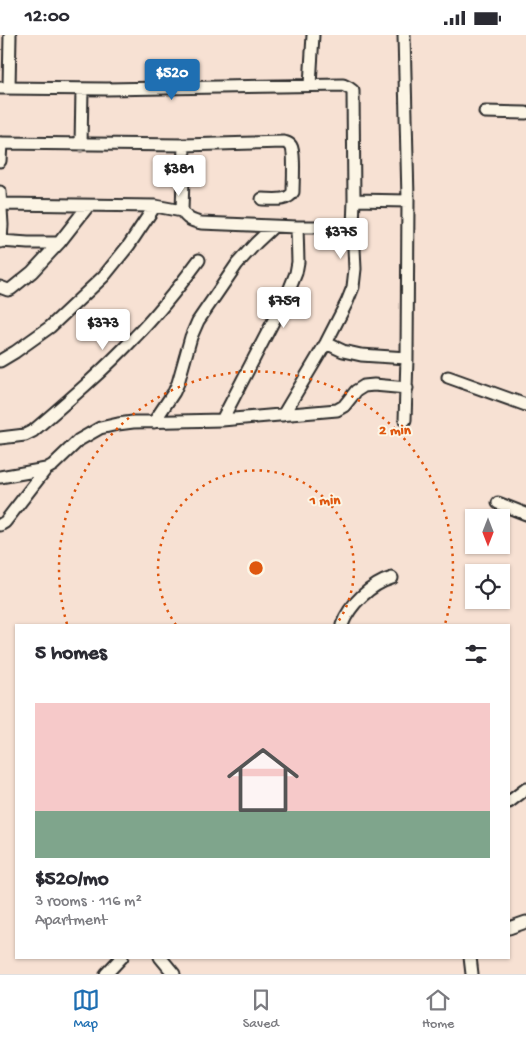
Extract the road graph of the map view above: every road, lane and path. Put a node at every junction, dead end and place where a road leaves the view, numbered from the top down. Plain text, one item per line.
1 (10, 35) edge
2 (313, 35) edge
3 (404, 35) edge
4 (310, 85) junction
5 (4, 88) edge
6 (82, 89) junction
7 (485, 113) dead end
8 (526, 113) edge
9 (0, 143) edge
10 (81, 145) junction
11 (184, 145) junction
12 (0, 161) edge
13 (1, 198) edge
14 (262, 199) dead end
15 (354, 200) junction
16 (408, 201) junction
17 (88, 206) junction
18 (155, 206) junction
19 (182, 211) junction
20 (273, 227) junction
21 (297, 227) junction
22 (353, 227) junction
23 (1, 242) edge
24 (59, 243) junction
25 (199, 260) dead end
26 (0, 287) edge
27 (326, 343) junction
28 (407, 358) junction
29 (0, 361) edge
30 (448, 377) dead end
31 (407, 388) junction
32 (526, 405) edge
33 (283, 415) junction
34 (222, 419) junction
35 (406, 419) dead end
36 (154, 422) junction
37 (0, 439) edge
38 (46, 469) junction
39 (0, 477) edge
40 (498, 503) dead end
41 (526, 514) edge
42 (0, 525) edge
43 (392, 578) dead end
44 (342, 624) edge
45 (526, 789) edge
46 (510, 801) edge
47 (526, 922) edge
48 (510, 928) edge
49 (120, 959) edge
50 (162, 959) edge
51 (470, 959) edge
52 (106, 974) edge
53 (174, 974) edge
54 (472, 974) edge

1 - 5 street
2 - 4 street
3 - 16 street
4 - 6 street
4 - 15 street
5 - 6 street
6 - 10 street
7 - 8 street
9 - 10 street
9 - 12 street
10 - 11 street
11 - 14 street
11 - 19 street
13 - 17 street
13 - 23 street
15 - 16 street
15 - 22 street
16 - 28 street
17 - 18 street
17 - 24 street
18 - 19 street
18 - 29 street
19 - 20 street
20 - 21 street
20 - 36 street
21 - 22 street
21 - 34 street
22 - 27 street
23 - 24 street
24 - 26 street
25 - 37 street
27 - 28 street
27 - 33 street
28 - 31 street
30 - 32 street
31 - 33 street
31 - 35 street
33 - 34 street
34 - 36 street
36 - 38 street
38 - 39 street
38 - 42 street
40 - 41 street
43 - 44 street
45 - 46 street
47 - 48 street
49 - 52 street
50 - 53 street
51 - 54 street

